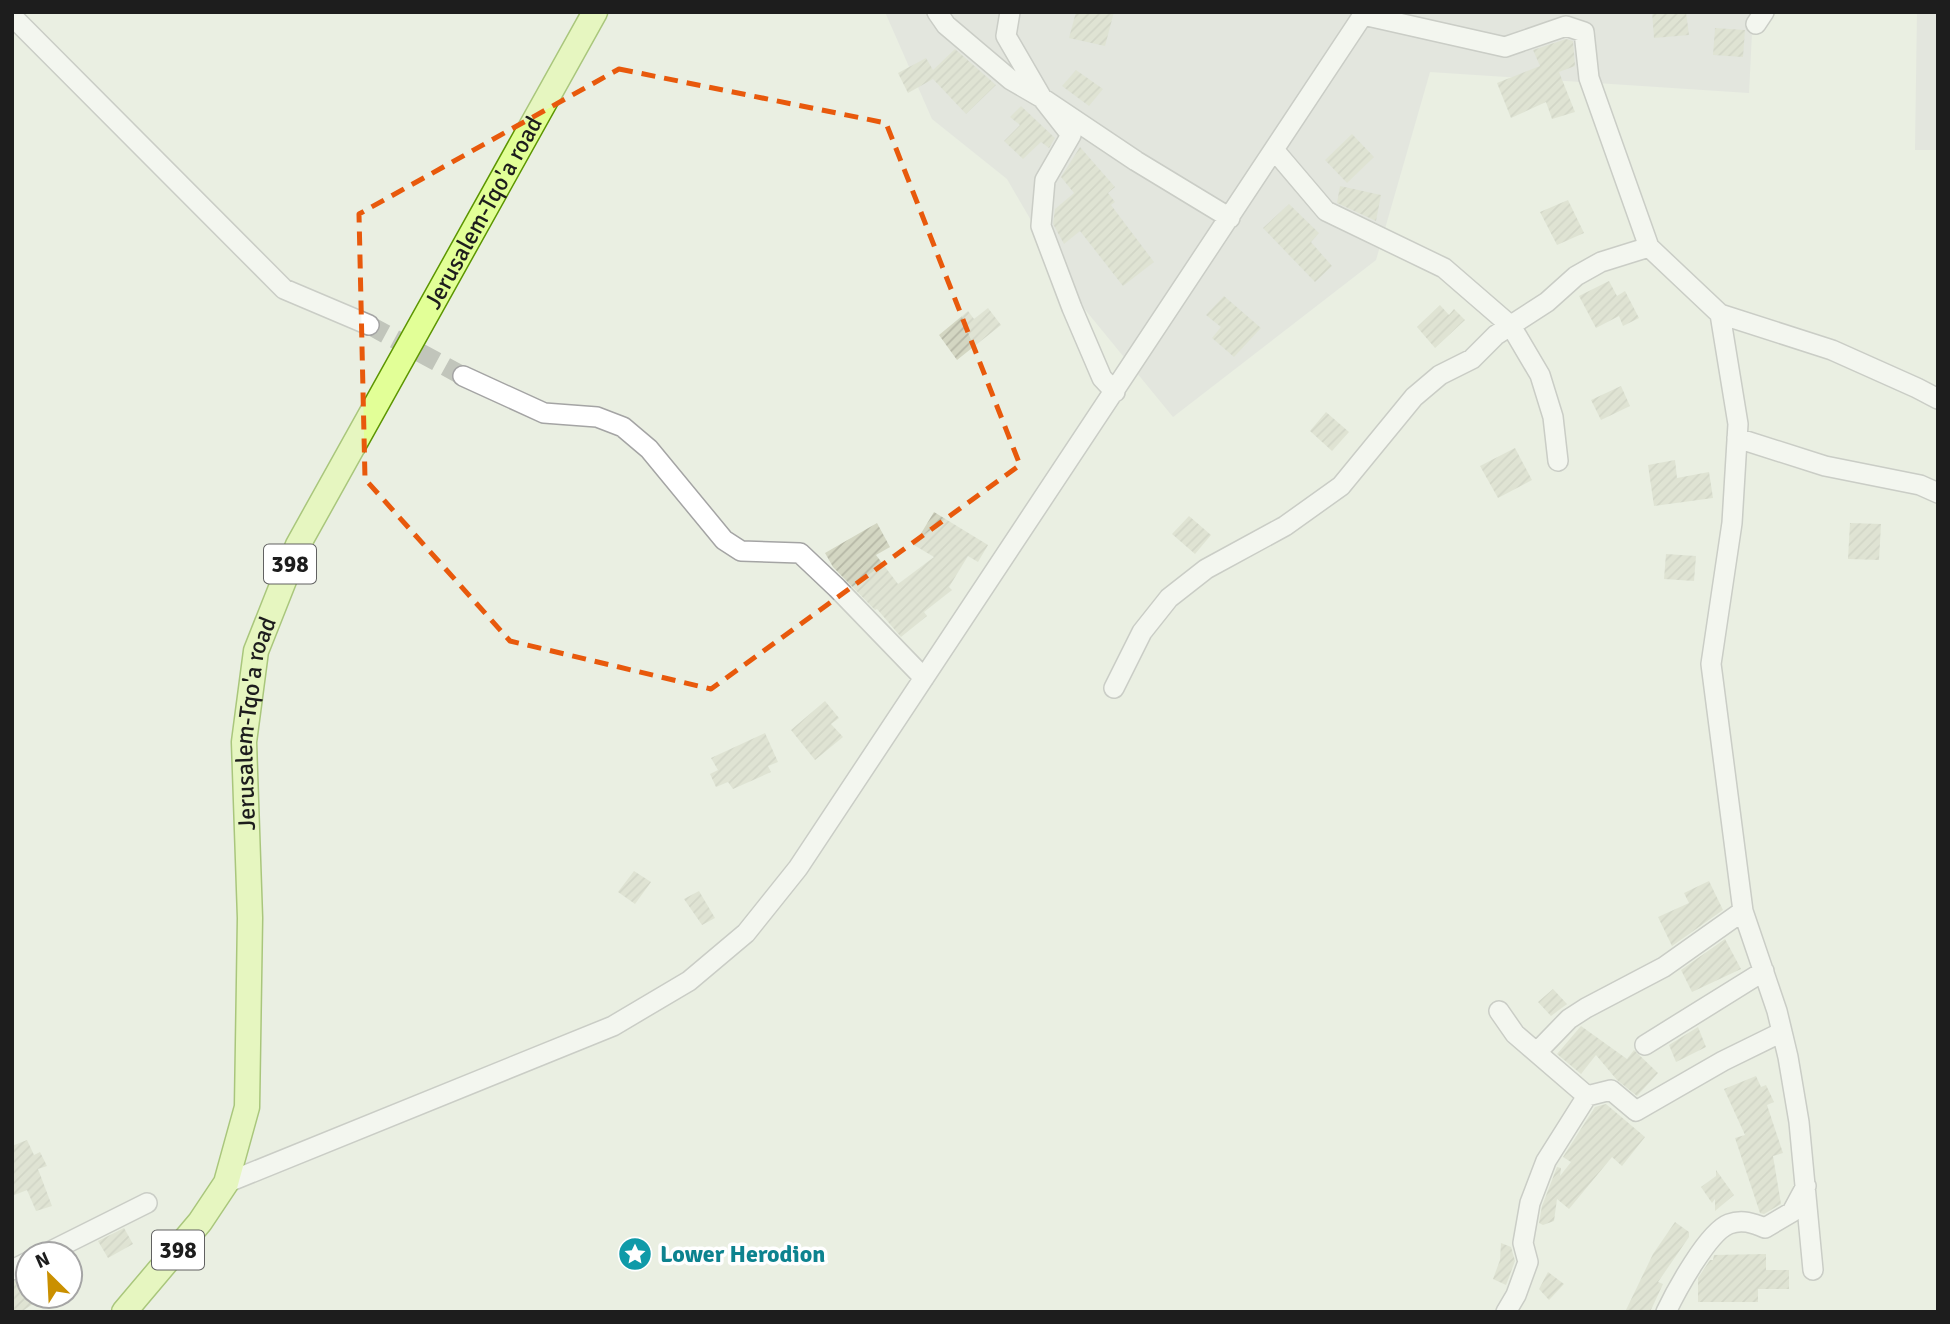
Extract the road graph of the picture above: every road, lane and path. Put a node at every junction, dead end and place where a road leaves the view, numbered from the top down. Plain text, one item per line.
1 (595, 12) edge
2 (937, 12) edge
3 (1010, 12) edge
4 (1364, 14) edge
5 (12, 16) edge
6 (1042, 98) junction
7 (1275, 151) junction
8 (1230, 218) junction
9 (1648, 247) junction
10 (1720, 314) junction
11 (369, 325) tunnel mouth
12 (1511, 326) junction
13 (463, 376) tunnel mouth
14 (1115, 392) junction
15 (1938, 399) edge
16 (1737, 438) junction
17 (1558, 461) dead end
18 (1938, 493) edge
19 (924, 678) junction
20 (1114, 688) dead end
21 (1744, 911) junction
22 (1764, 971) junction
23 (1499, 1011) dead end
24 (1782, 1032) junction
25 (1645, 1045) dead end
26 (1537, 1052) junction
27 (1587, 1096) junction
28 (226, 1183) junction
29 (1806, 1186) junction
30 (147, 1203) dead end
31 (73, 1240) edge
32 (1813, 1269) dead end
33 (124, 1312) edge
34 (1506, 1312) edge
35 (1666, 1312) edge

1 - 28 main road, Jerusalem-Tqo'a road / 398
2 - 6 street
3 - 6 street
4 - 7 street
4 - 9 street
5 - 11 street
6 - 8 street
6 - 14 street
7 - 8 street
7 - 12 street
8 - 14 street
9 - 10 street
9 - 12 street
10 - 15 street
10 - 16 street
12 - 17 street
12 - 20 street
13 - 19 street
14 - 19 street
16 - 18 street
16 - 21 street
19 - 28 street
21 - 22 street
21 - 26 street
22 - 24 street
22 - 25 street
23 - 26 street
24 - 27 street
24 - 29 street
26 - 27 street
27 - 34 street
28 - 33 main road, Jerusalem-Tqo'a road / 398
29 - 32 street
29 - 35 street
30 - 31 street

